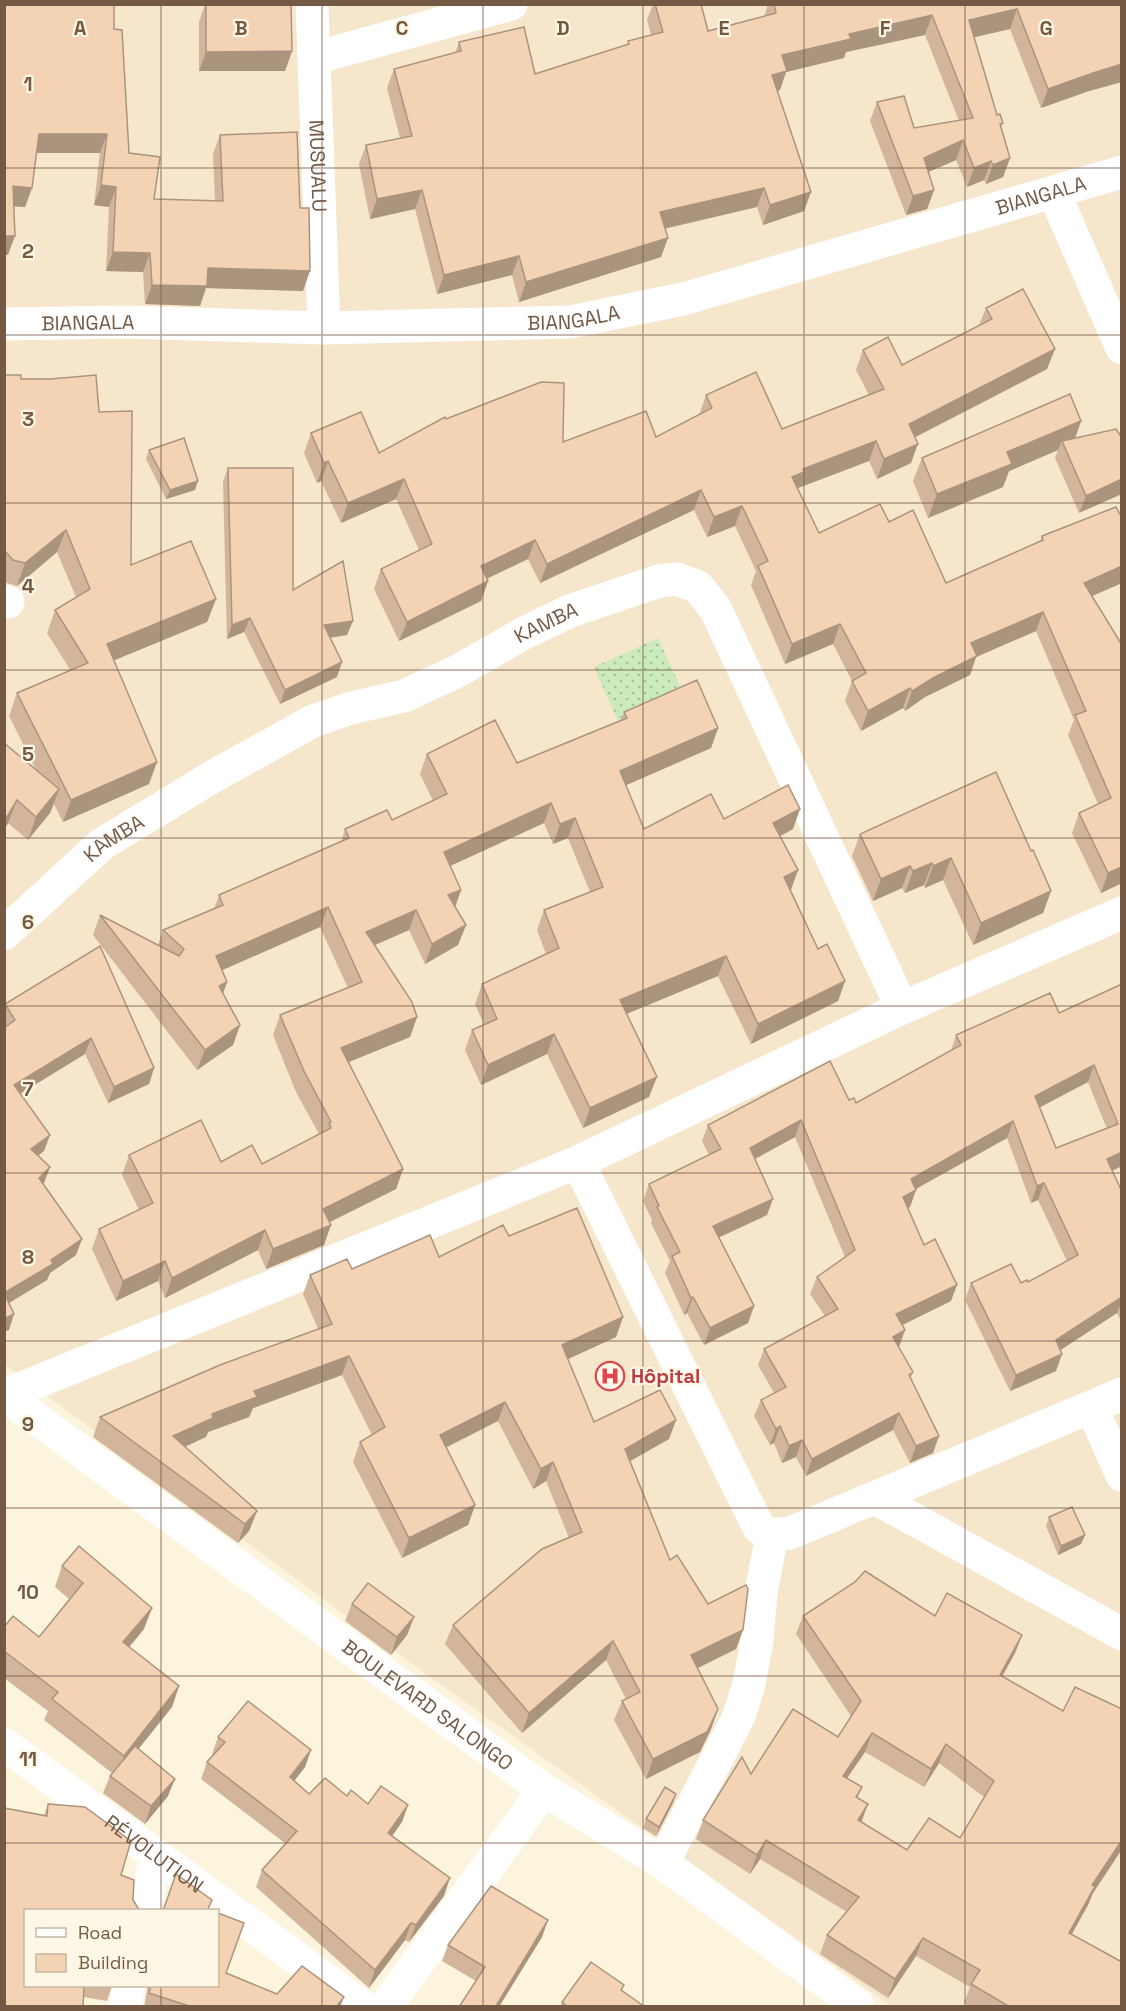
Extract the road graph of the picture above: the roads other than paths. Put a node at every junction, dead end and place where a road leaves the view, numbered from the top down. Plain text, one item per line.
1 (312, 4) edge
2 (511, 4) edge
3 (314, 58) junction
4 (1122, 172) edge
5 (1054, 193) junction
6 (4, 324) edge
7 (324, 328) junction
8 (1122, 348) edge
9 (1122, 913) edge
10 (4, 934) edge
11 (902, 1008) junction
12 (578, 1162) junction
13 (1122, 1394) edge
14 (5, 1395) edge
15 (1092, 1408) junction
16 (1122, 1475) edge
17 (875, 1498) junction
18 (772, 1535) junction
19 (1122, 1634) edge
20 (4, 1744) edge
21 (544, 1790) junction
22 (156, 1855) junction
23 (663, 1863) junction
24 (145, 1909) edge
25 (129, 1987) edge
26 (125, 2007) edge
27 (362, 2007) edge
28 (386, 2007) edge
29 (858, 2007) edge

1 - 3 street, MUSUALU
2 - 3 street
3 - 7 street, MUSUALU
4 - 5 street, BIANGALA
5 - 7 street, BIANGALA
5 - 8 street
6 - 7 street, BIANGALA
9 - 11 street
10 - 11 street, KAMBA
11 - 12 street
12 - 14 street
12 - 18 street
13 - 15 street
14 - 21 street, BOULEVARD SALONGO
15 - 16 street
15 - 17 street
17 - 18 street
17 - 19 street
18 - 23 street
20 - 22 street, RÉVOLUTION
21 - 23 street, BOULEVARD SALONGO
21 - 28 street
22 - 24 street
22 - 27 street, RÉVOLUTION
23 - 29 street, BOULEVARD SALONGO
25 - 26 street

